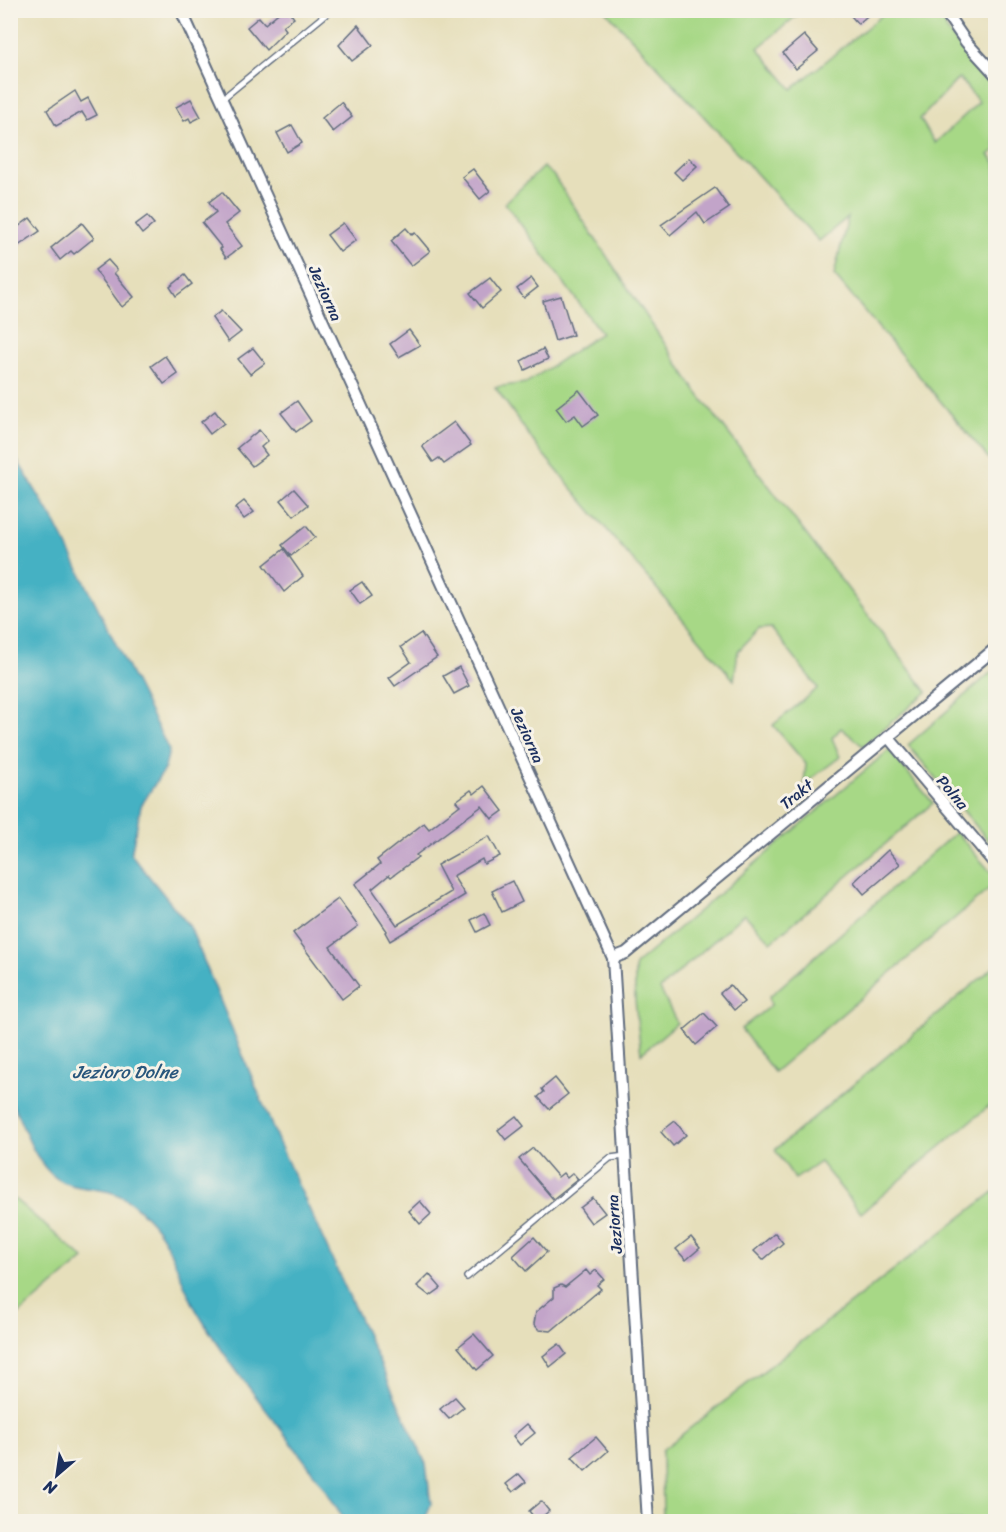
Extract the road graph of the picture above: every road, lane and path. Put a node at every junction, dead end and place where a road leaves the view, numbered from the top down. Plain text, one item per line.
1 (331, 10) edge
2 (944, 10) edge
3 (183, 11) edge
4 (994, 69) edge
5 (222, 99) junction
6 (996, 648) edge
7 (888, 737) junction
8 (996, 865) edge
9 (613, 958) junction
10 (625, 1156) junction
11 (467, 1276) dead end
12 (648, 1521) edge

1 - 5 lane
2 - 4 street
3 - 5 street, Jeziorna
5 - 9 street, Jeziorna
6 - 7 street, Trakt
7 - 8 street, Polna
7 - 9 street, Trakt
9 - 10 street, Jeziorna
10 - 11 lane
10 - 12 street, Jeziorna

